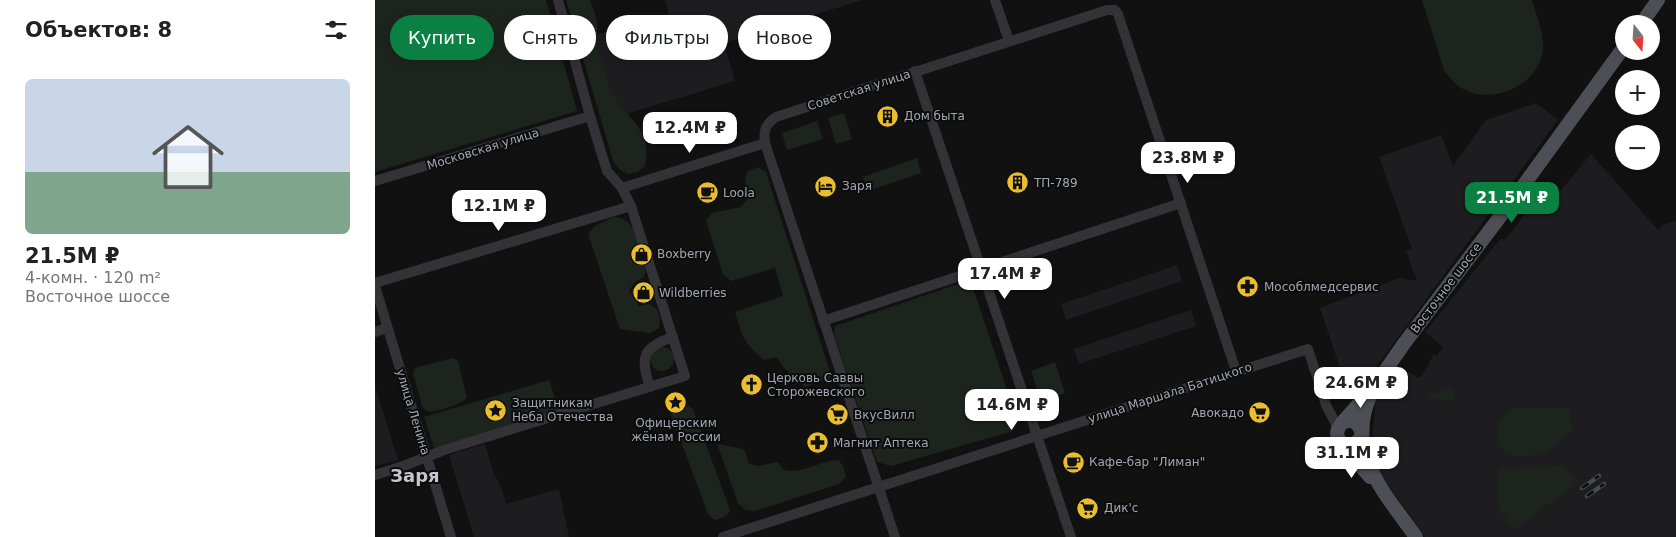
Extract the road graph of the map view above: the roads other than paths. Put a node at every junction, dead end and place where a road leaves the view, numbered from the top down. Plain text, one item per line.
1 (558, 0) edge
2 (995, 0) edge
3 (1657, 0) edge
4 (1647, 15) edge
5 (1009, 41) junction
6 (1615, 59) edge
7 (915, 71) junction
8 (590, 116) junction
9 (765, 143) junction
10 (375, 181) edge
11 (622, 188) junction
12 (1181, 203) junction
13 (631, 206) junction
14 (981, 269) junction
15 (375, 284) edge
16 (823, 322) junction
17 (387, 328) junction
18 (375, 332) edge
19 (673, 337) junction
20 (1237, 371) junction
21 (1376, 384) junction
22 (650, 387) junction
23 (1339, 430) junction
24 (1362, 434) junction
25 (1037, 436) junction
26 (427, 457) junction
27 (375, 475) edge
28 (878, 487) junction
29 (1389, 500) junction
30 (451, 537) edge
31 (723, 537) edge
32 (895, 537) edge
33 (1071, 537) edge
34 (1416, 537) edge

1 - 8 street
2 - 5 street
3 - 4 main road
5 - 7 street, Советская улица
5 - 12 street, Советская улица
6 - 21 main road, Восточное шоссе
7 - 9 street, Советская улица
7 - 14 street
8 - 10 street, Московская улица
8 - 11 street
9 - 11 street
9 - 16 street
11 - 13 street
12 - 14 street
12 - 20 street
13 - 15 street
13 - 19 street
14 - 16 street
14 - 25 street
15 - 17 street, улица Ленина
16 - 28 street
17 - 18 street
17 - 26 street, улица Ленина
19 - 22 street
19 - 22 street
20 - 23 street, улица Маршала Батицкого
20 - 25 street, улица Маршала Батицкого
21 - 23 main road, Восточное шоссе
21 - 24 main road, Восточное шоссе
22 - 26 street
23 - 24 main road
23 - 24 main road
23 - 29 main road, Восточное шоссе
24 - 29 main road, Восточное шоссе
25 - 28 street, улица Маршала Батицкого
25 - 33 street
26 - 27 street
26 - 30 street, улица Ленина
28 - 31 street, улица Маршала Батицкого
28 - 32 street
29 - 34 main road, Восточное шоссе

